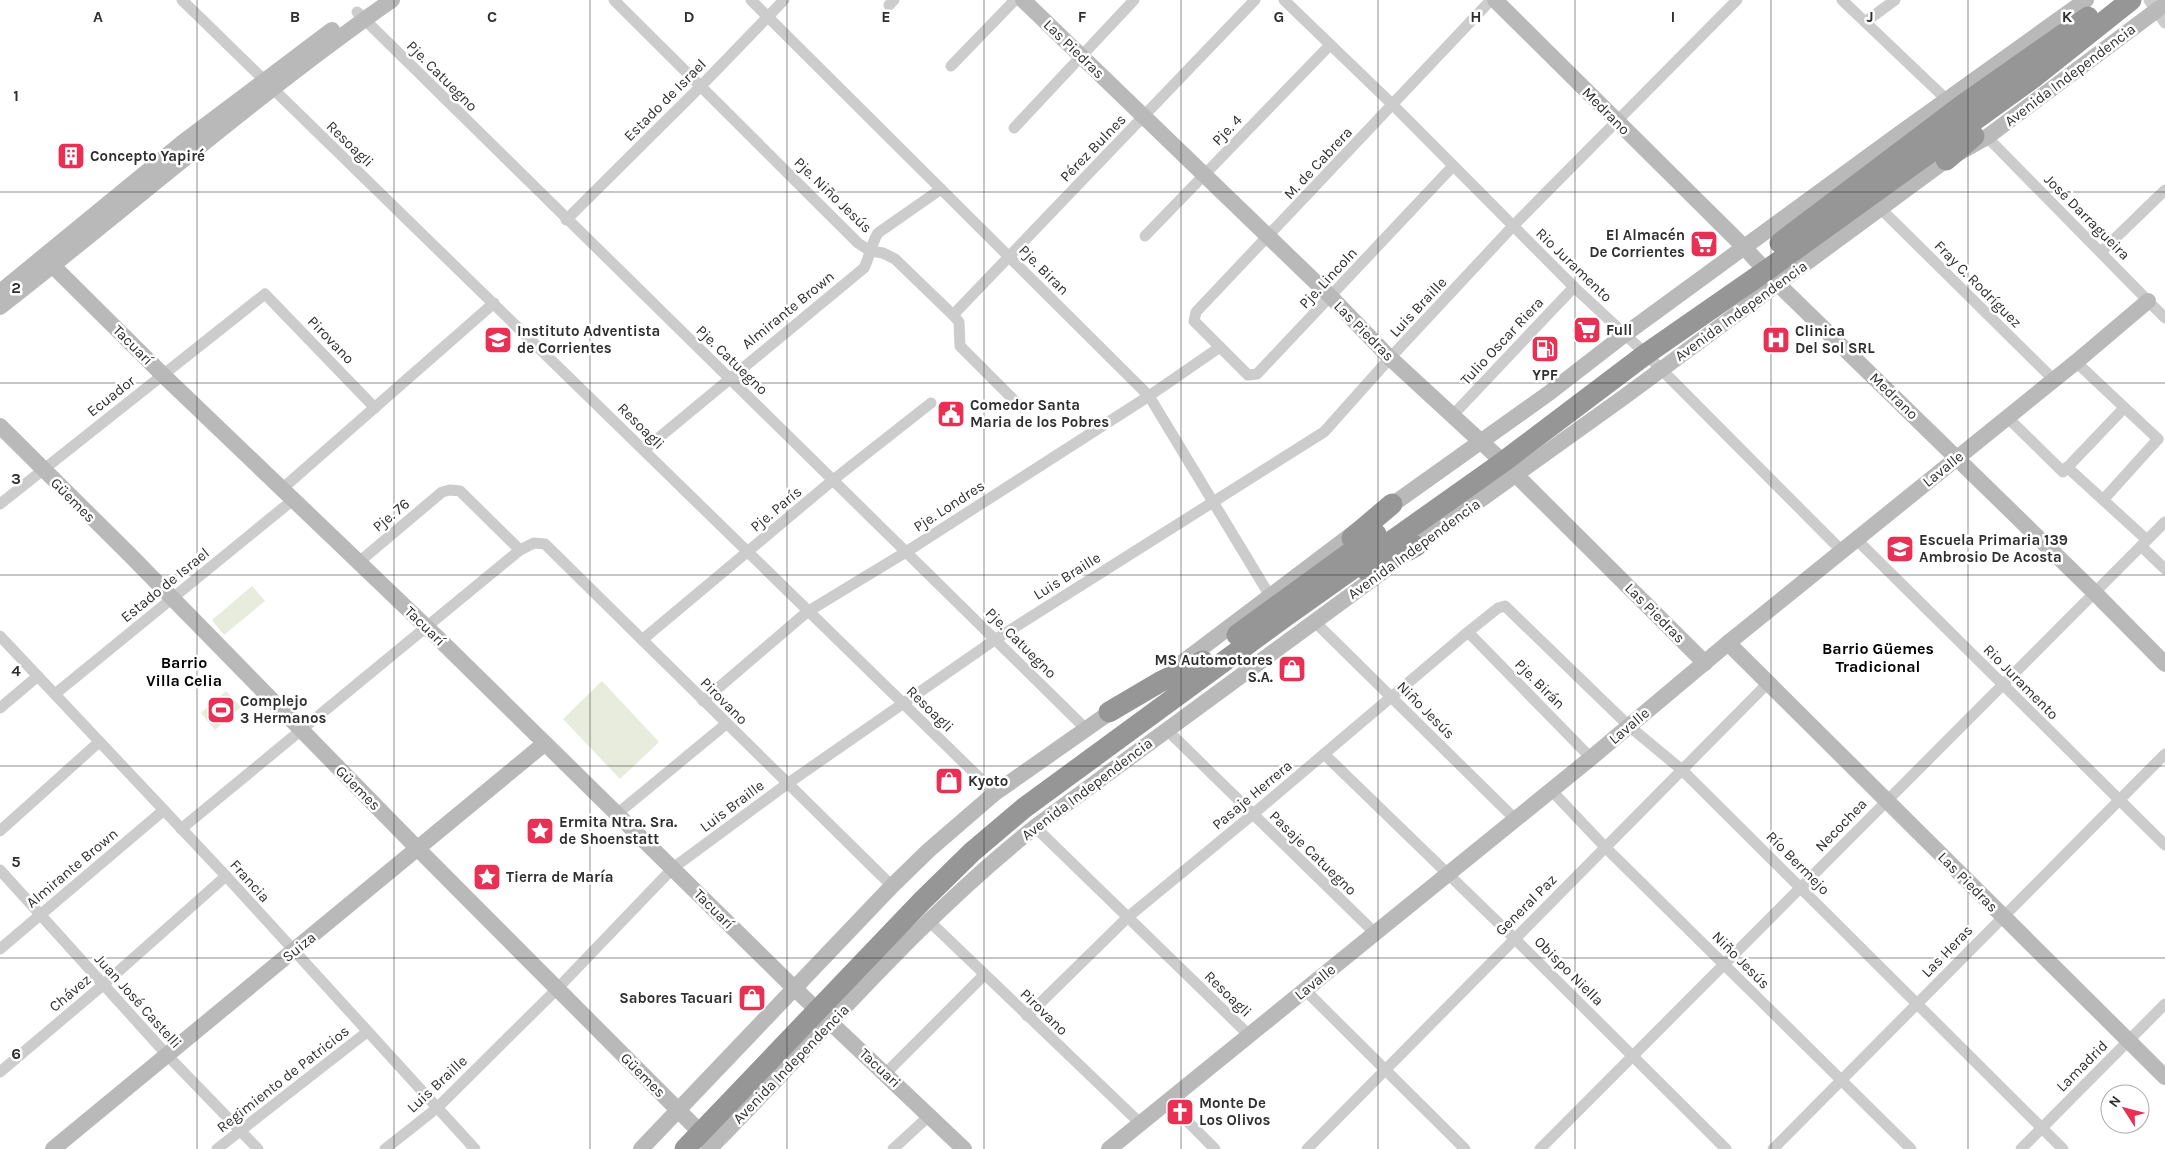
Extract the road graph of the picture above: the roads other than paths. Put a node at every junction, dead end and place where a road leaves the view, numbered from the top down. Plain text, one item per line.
1 (182, 0) edge
2 (375, 0) edge
3 (392, 0) edge
4 (614, 0) edge
5 (751, 0) edge
6 (784, 0) edge
7 (1015, 0) edge
8 (1023, 0) edge
9 (1134, 0) edge
10 (1254, 0) edge
11 (1284, 0) edge
12 (1491, 0) edge
13 (1496, 0) edge
14 (1842, 0) edge
15 (1895, 0) edge
16 (2113, 0) edge
17 (2131, 0) edge
18 (1732, 2) edge
19 (2076, 3) edge
20 (2159, 10) edge
21 (360, 16) junction
22 (768, 17) junction
23 (1865, 22) junction
24 (1330, 45) junction
25 (1081, 56) junction
26 (950, 66) dead end
27 (2009, 72) junction
28 (2033, 78) junction
29 (268, 86) junction
30 (701, 86) junction
31 (1947, 100) junction
32 (1393, 105) junction
33 (1144, 117) junction
34 (1617, 121) junction
35 (1014, 128) dead end
36 (1899, 134) junction
37 (1987, 137) junction
38 (1946, 160) junction
39 (1453, 166) junction
40 (1205, 175) junction
41 (941, 189) junction
42 (2165, 190) edge
43 (1881, 209) junction
44 (566, 220) junction
45 (1513, 226) junction
46 (1145, 236) dead end
47 (1269, 237) junction
48 (870, 251) junction
49 (2100, 252) junction
50 (1010, 257) junction
51 (48, 262) junction
52 (1761, 265) junction
53 (1574, 287) junction
54 (0, 292) edge
55 (265, 294) joint
56 (1331, 297) junction
57 (2148, 301) junction
58 (494, 303) junction
59 (0, 307) edge
60 (953, 315) junction
61 (2165, 318) edge
62 (1636, 345) junction
63 (1220, 347) junction
64 (1390, 358) junction
65 (2076, 362) junction
66 (1662, 369) junction
67 (163, 375) junction
68 (730, 378) junction
69 (2054, 380) junction
70 (1149, 396) junction
71 (931, 403) dead end
72 (1022, 407) dead end
73 (375, 408) junction
74 (2124, 408) junction
75 (1452, 416) junction
76 (2008, 418) junction
77 (0, 426) edge
78 (2162, 440) edge
79 (644, 450) junction
80 (1497, 458) junction
81 (1956, 458) junction
82 (2068, 467) junction
83 (42, 469) junction
84 (833, 480) junction
85 (289, 494) junction
86 (2103, 500) junction
87 (1214, 502) junction
88 (0, 504) edge
89 (1392, 504) joint
90 (2165, 522) edge
91 (1857, 540) junction
92 (2144, 543) junction
93 (1416, 546) junction
94 (520, 550) junction
95 (1842, 551) junction
96 (746, 552) junction
97 (906, 552) junction
98 (359, 562) junction
99 (2165, 570) edge
100 (2095, 593) junction
101 (172, 599) junction
102 (1505, 606) joint
103 (1276, 607) junction
104 (807, 612) junction
105 (1315, 622) junction
106 (426, 627) junction
107 (1468, 632) junction
108 (0, 636) edge
109 (996, 639) junction
110 (642, 640) junction
111 (1728, 643) junction
112 (1203, 661) junction
113 (1705, 663) junction
114 (2165, 664) edge
115 (38, 676) junction
116 (1768, 682) junction
117 (2003, 685) junction
118 (56, 694) junction
119 (1392, 697) junction
120 (703, 701) junction
121 (903, 702) junction
122 (0, 708) edge
123 (1110, 712) junction
124 (726, 724) junction
125 (1629, 726) junction
126 (1086, 729) junction
127 (301, 730) junction
128 (1167, 730) junction
129 (99, 742) junction
130 (544, 744) junction
131 (1324, 754) junction
132 (2165, 754) edge
133 (1591, 758) junction
134 (1682, 770) junction
135 (787, 784) junction
136 (1551, 790) junction
137 (995, 793) junction
138 (2119, 799) junction
139 (1887, 800) junction
140 (164, 810) junction
141 (617, 814) junction
142 (1252, 815) junction
143 (1515, 819) junction
144 (1035, 827) junction
145 (181, 829) junction
146 (0, 831) edge
147 (2165, 845) edge
148 (1605, 847) junction
149 (418, 849) junction
150 (673, 868) junction
151 (0, 870) edge
152 (1448, 874) junction
153 (226, 876) junction
154 (892, 886) junction
155 (1802, 887) junction
156 (41, 915) junction
157 (1128, 917) junction
158 (2002, 917) junction
159 (928, 920) junction
160 (1375, 933) junction
161 (1514, 938) junction
162 (0, 949) edge
163 (293, 951) junction
164 (1724, 964) junction
165 (984, 975) junction
166 (103, 985) junction
167 (794, 988) junction
168 (557, 989) junction
169 (1305, 990) junction
170 (1917, 1004) junction
171 (2165, 1004) edge
172 (819, 1012) junction
173 (1027, 1016) junction
174 (367, 1032) junction
175 (1249, 1035) junction
176 (2129, 1040) junction
177 (168, 1056) junction
178 (1633, 1056) junction
179 (1386, 1069) junction
180 (0, 1072) edge
181 (886, 1073) junction
182 (2165, 1077) edge
183 (1840, 1080) junction
184 (1168, 1102) junction
185 (437, 1108) junction
186 (929, 1116) junction
187 (1141, 1124) junction
188 (2042, 1128) junction
189 (240, 1130) junction
190 (702, 1135) edge
191 (53, 1149) edge
192 (217, 1149) edge
193 (258, 1149) edge
194 (385, 1149) edge
195 (476, 1149) edge
196 (641, 1149) edge
197 (668, 1149) edge
198 (685, 1149) edge
199 (893, 1149) edge
200 (964, 1149) edge
201 (1110, 1149) edge
202 (1215, 1149) edge
203 (1307, 1149) edge
204 (1465, 1149) edge
205 (1540, 1149) edge
206 (1726, 1149) edge
207 (1773, 1149) edge
208 (1912, 1149) edge
209 (2021, 1149) edge
210 (2063, 1149) edge

1 - 29 street, Resoagli
2 - 21 street
3 - 21 street
4 - 30 street, Pje. Niño Jesús
5 - 22 street, Pje. Biran
6 - 22 street, Estado de Israel
7 - 26 street
8 - 25 street, Las Piedras
9 - 25 street
10 - 33 street, Pérez Bulnes
11 - 24 street, Rio Juramento
12 - 32 street, M. de Cabrera
13 - 34 street, Medrano
14 - 23 street
15 - 23 street
16 - 27 highway, Avenida Independencia
17 - 28 highway, Avenida Independencia
18 - 34 street, Luis Braille
19 - 31 street, Avenida Independencia
20 - 37 street, Avenida Independencia
21 - 29 street
21 - 44 street, Pje. Catuegno
22 - 30 street, Estado de Israel
22 - 41 street, Pje. Biran
23 - 31 street
24 - 32 street, Rio Juramento
24 - 40 street, Pje. 4
25 - 33 street, Las Piedras
25 - 35 street
27 - 36 highway
27 - 52 highway, Avenida Independencia
28 - 38 highway
28 - 52 highway, Avenida Independencia
29 - 51 street
29 - 58 street, Resoagli
30 - 44 street, Estado de Israel
30 - 48 street, Pje. Niño Jesús
31 - 36 street, Avenida Independencia
32 - 39 street, Rio Juramento
32 - 47 street, M. de Cabrera
33 - 40 street, Las Piedras
33 - 50 street, Pérez Bulnes
34 - 45 street, Luis Braille
34 - 52 street, Medrano
36 - 52 street, Avenida Independencia
37 - 38 street, Avenida Independencia
37 - 49 street, José Darragueira
38 - 43 street, Avenida Independencia
39 - 45 street, Rio Juramento
39 - 56 street, Pje. Lincoln
40 - 46 street, Pje. 4
40 - 47 street, Las Piedras
41 - 48 street, Almirante Brown
41 - 50 street, Pje. Biran
42 - 49 street
43 - 52 street, Avenida Independencia
43 - 69 street, Fray C. Rodríguez
44 - 68 street, Pje. Catuegno
45 - 53 street, Rio Juramento
45 - 64 street, Luis Braille
47 - 56 street, Las Piedras
47 - 63 street, M. de Cabrera
48 - 60 street, Pje. Niño Jesús
48 - 68 street, Almirante Brown
49 - 57 street, José Darragueira
50 - 60 street, Pérez Bulnes
50 - 70 street, Pje. Biran
51 - 54 street
51 - 59 street
51 - 67 street, Tacuarí
52 - 62 highway, Avenida Independencia
52 - 66 street, Avenida Independencia
52 - 81 street, Medrano
53 - 62 street, Rio Juramento
53 - 75 street, Tulio Oscar Riera
55 - 67 street, Ecuador
55 - 73 street, Pirovano
56 - 63 street, Pje. Lincoln
56 - 64 street, Las Piedras
57 - 61 street, José Darragueira
57 - 65 street, Lavalle
58 - 73 street, Estado de Israel
58 - 79 street, Resoagli
60 - 72 street, Pje. Niño Jesús
62 - 66 street, Rio Juramento
62 - 80 highway, Avenida Independencia
62 - 80 street, Avenida Independencia
63 - 70 street, Pje. Londres
64 - 75 street, Las Piedras
64 - 87 street, Luis Braille
65 - 69 street, Lavalle
65 - 74 street
66 - 80 street, Avenida Independencia
66 - 95 street, Rio Juramento
67 - 83 street, Ecuador
67 - 85 street, Tacuarí
68 - 79 street, Almirante Brown
68 - 84 street, Pje. Catuegno
69 - 76 street, Lavalle
70 - 87 street, Pje. Biran
70 - 97 street, Pje. Londres
71 - 84 street, Pje. París
73 - 85 street, Estado de Israel
74 - 78 street
74 - 82 street
75 - 80 street, Las Piedras
76 - 81 street, Lavalle
76 - 82 street
77 - 83 street, Güemes
78 - 86 street
79 - 96 street, Resoagli
80 - 89 street, Avenida Independencia
80 - 93 street, Avenida Independencia
80 - 103 highway, Avenida Independencia
80 - 113 street, Las Piedras
81 - 91 street, Lavalle
81 - 100 street, Medrano
82 - 86 street
83 - 88 street, Ecuador
83 - 101 street, Güemes
84 - 96 street, Pje. París
84 - 97 street, Pje. Catuegno
85 - 98 street, Tacuarí
85 - 101 street, Estado de Israel
86 - 92 street
87 - 103 street, Pje. Biran
87 - 109 street, Luis Braille
89 - 103 highway
90 - 92 street, Necochea
91 - 95 street, Lavalle
91 - 117 street, Rio Juramento
92 - 99 street
92 - 100 street, Necochea
93 - 103 highway
93 - 105 street, Avenida Independencia
94 - 98 street, Pje. 76
94 - 106 street
94 - 110 street, Pirovano
95 - 111 street, Lavalle
96 - 104 street, Resoagli
96 - 110 street, Pje. París
97 - 104 street, Pje. Londres
97 - 109 street, Pje. Catuegno
98 - 106 street, Tacuarí
100 - 114 street, Medrano
100 - 117 street, Necochea
101 - 118 street, Estado de Israel
101 - 127 street, Güemes
102 - 107 street, Pasaje Herrera
102 - 125 street, Río Bermejo
103 - 112 highway, Avenida Independencia
103 - 123 street, Avenida Independencia
103 - 172 highway, Avenida Independencia
104 - 120 street, Pje. Londres
104 - 121 street, Resoagli
105 - 119 street, Niño Jesús
105 - 128 street, Avenida Independencia
106 - 127 street
106 - 130 street, Tacuarí
107 - 119 street, Pasaje Herrera
107 - 133 street, Pje. Birán
108 - 115 street, Francia
109 - 121 street, Luis Braille
109 - 126 street, Pje. Catuegno
110 - 120 street, Pirovano
111 - 113 street, Lavalle
111 - 116 street, Las Piedras
112 - 123 highway
112 - 172 highway, Avenida Independencia
113 - 125 street, Lavalle
115 - 118 street, Francia
115 - 122 street
116 - 134 street, General Paz
116 - 139 street, Las Piedras
117 - 138 street, Rio Juramento
117 - 139 street, Necochea
118 - 129 street, Francia
119 - 131 street, Pasaje Herrera
119 - 143 street, Niño Jesús
120 - 124 street, Pirovano
121 - 135 street, Luis Braille
121 - 137 street, Resoagli
123 - 126 street, Avenida Independencia
124 - 135 street, Pirovano
124 - 141 street
125 - 133 street, Lavalle
125 - 134 street, Río Bermejo
126 - 137 street, Avenida Independencia
127 - 145 street
127 - 149 street, Güemes
128 - 142 street, Pasaje Catuegno
128 - 144 street, Avenida Independencia
129 - 140 street, Francia
129 - 146 street
130 - 141 street, Tacuarí
130 - 149 street, Suiza
131 - 142 street, Pasaje Herrera
131 - 152 street, Obispo Niella
132 - 138 street, Las Heras
133 - 136 street, Lavalle
134 - 148 street, General Paz
134 - 155 street, Río Bermejo
135 - 150 street, Luis Braille
135 - 154 street, Pirovano
136 - 143 street, Lavalle
136 - 148 street, Niño Jesús
137 - 154 street, Avenida Independencia
138 - 147 street, Rio Juramento
138 - 158 street, Las Heras
139 - 155 street, Necochea
139 - 158 street, Las Piedras
140 - 145 street, Francia
140 - 156 street, Almirante Brown
141 - 150 street, Tacuarí
142 - 157 street, Pasaje Herrera
142 - 160 street, Pasaje Catuegno
143 - 152 street, Lavalle
144 - 157 street, Resoagli
144 - 159 street, Avenida Independencia
145 - 153 street, Francia
148 - 161 street, General Paz
148 - 164 street, Niño Jesús
149 - 163 street, Suiza
149 - 168 street, Güemes
150 - 167 street, Tacuarí
150 - 168 street, Luis Braille
151 - 156 street, Juan José Castelli
152 - 160 street, Lavalle
152 - 161 street, Obispo Niella
153 - 163 street, Francia
153 - 166 street, Chávez
154 - 167 street, Avenida Independencia
155 - 164 street, Necochea
155 - 170 street, Río Bermejo
156 - 162 street, Almirante Brown
156 - 166 street, Juan José Castelli
157 - 173 street, Pasaje Herrera
157 - 175 street, Resoagli
158 - 170 street, Las Heras
158 - 176 street, Las Piedras
159 - 165 street, Pirovano
159 - 172 street, Avenida Independencia
160 - 169 street, Lavalle
161 - 178 street, Obispo Niella
161 - 179 street, General Paz
163 - 174 street, Francia
163 - 177 street, Suiza
164 - 178 street, Necochea
164 - 183 street, Niño Jesús
165 - 173 street, Pirovano
165 - 181 street
166 - 177 street, Juan José Castelli
166 - 180 street, Chávez
167 - 172 street, Tacuari
167 - 190 street, Avenida Independencia
168 - 185 street, Luis Braille
168 - 190 street, Güemes
169 - 175 street, Lavalle
169 - 179 street
170 - 183 street, Las Heras
170 - 188 street, Río Bermejo
171 - 176 street, Lamadrid
172 - 181 street, Tacuari
172 - 190 highway, Avenida Independencia
173 - 187 street, Pirovano
174 - 185 street, Francia
174 - 189 street, Regimiento de Patricios
175 - 184 street, Lavalle
176 - 182 street, Las Piedras
176 - 188 street, Lamadrid
177 - 189 street, Juan José Castelli
177 - 191 street, Suiza
178 - 205 street, Necochea
178 - 206 street, Obispo Niella
179 - 203 street, General Paz
179 - 204 street
181 - 186 street, Tacuari
183 - 207 street, Las Heras
183 - 208 street, Niño Jesús
184 - 187 street, Lavalle
184 - 202 street
185 - 194 street, Luis Braille
185 - 195 street, Francia
186 - 199 street
186 - 200 street, Tacuari
187 - 201 street, Lavalle
188 - 209 street, Lamadrid
188 - 210 street, Río Bermejo
189 - 192 street, Regimiento de Patricios
189 - 193 street, Juan José Castelli
190 - 196 street, Avenida Independencia
190 - 197 highway, Avenida Independencia
190 - 198 highway, Avenida Independencia

